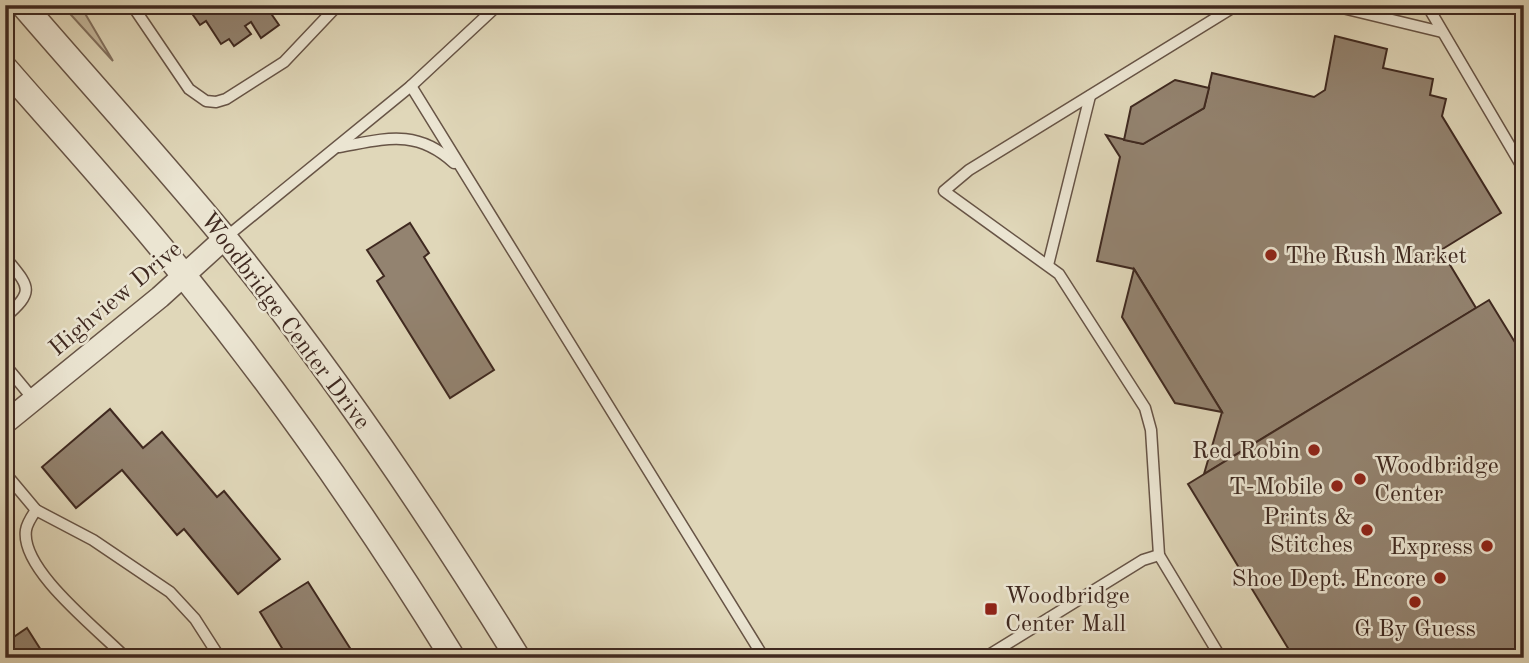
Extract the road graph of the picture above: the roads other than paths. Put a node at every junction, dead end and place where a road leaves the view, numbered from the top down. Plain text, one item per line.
1 (23, 5) edge
2 (132, 5) edge
3 (338, 5) edge
4 (498, 5) edge
5 (1237, 5) edge
6 (1331, 5) edge
7 (1427, 5) edge
8 (1442, 32) junction
9 (5, 68) edge
10 (411, 86) junction
11 (1090, 96) junction
12 (336, 147) junction
13 (1524, 170) edge
14 (472, 184) junction
15 (225, 238) junction
16 (5, 257) edge
17 (1048, 265) junction
18 (184, 275) junction
19 (5, 317) edge
20 (5, 365) edge
21 (34, 400) junction
22 (5, 424) edge
23 (5, 473) edge
24 (36, 510) junction
25 (1159, 555) junction
26 (126, 658) edge
27 (220, 658) edge
28 (453, 658) edge
29 (518, 658) edge
30 (764, 658) edge
31 (984, 658) edge
32 (1221, 658) edge

1 - 15 street, Woodbridge Center Drive
2 - 3 lane
4 - 10 lane
5 - 11 lane
6 - 8 lane
7 - 8 lane
8 - 13 lane
9 - 18 street
10 - 12 lane
10 - 14 lane
11 - 17 lane
11 - 17 lane
12 - 14 lane
12 - 15 lane
14 - 30 lane
15 - 18 street, Highview Drive
15 - 29 street, Woodbridge Center Drive
16 - 19 lane
17 - 25 lane
18 - 21 street, Highview Drive
18 - 28 street
20 - 21 lane
21 - 22 street, Highview Drive
23 - 24 lane
24 - 26 lane
24 - 27 lane
25 - 31 lane
25 - 32 lane

